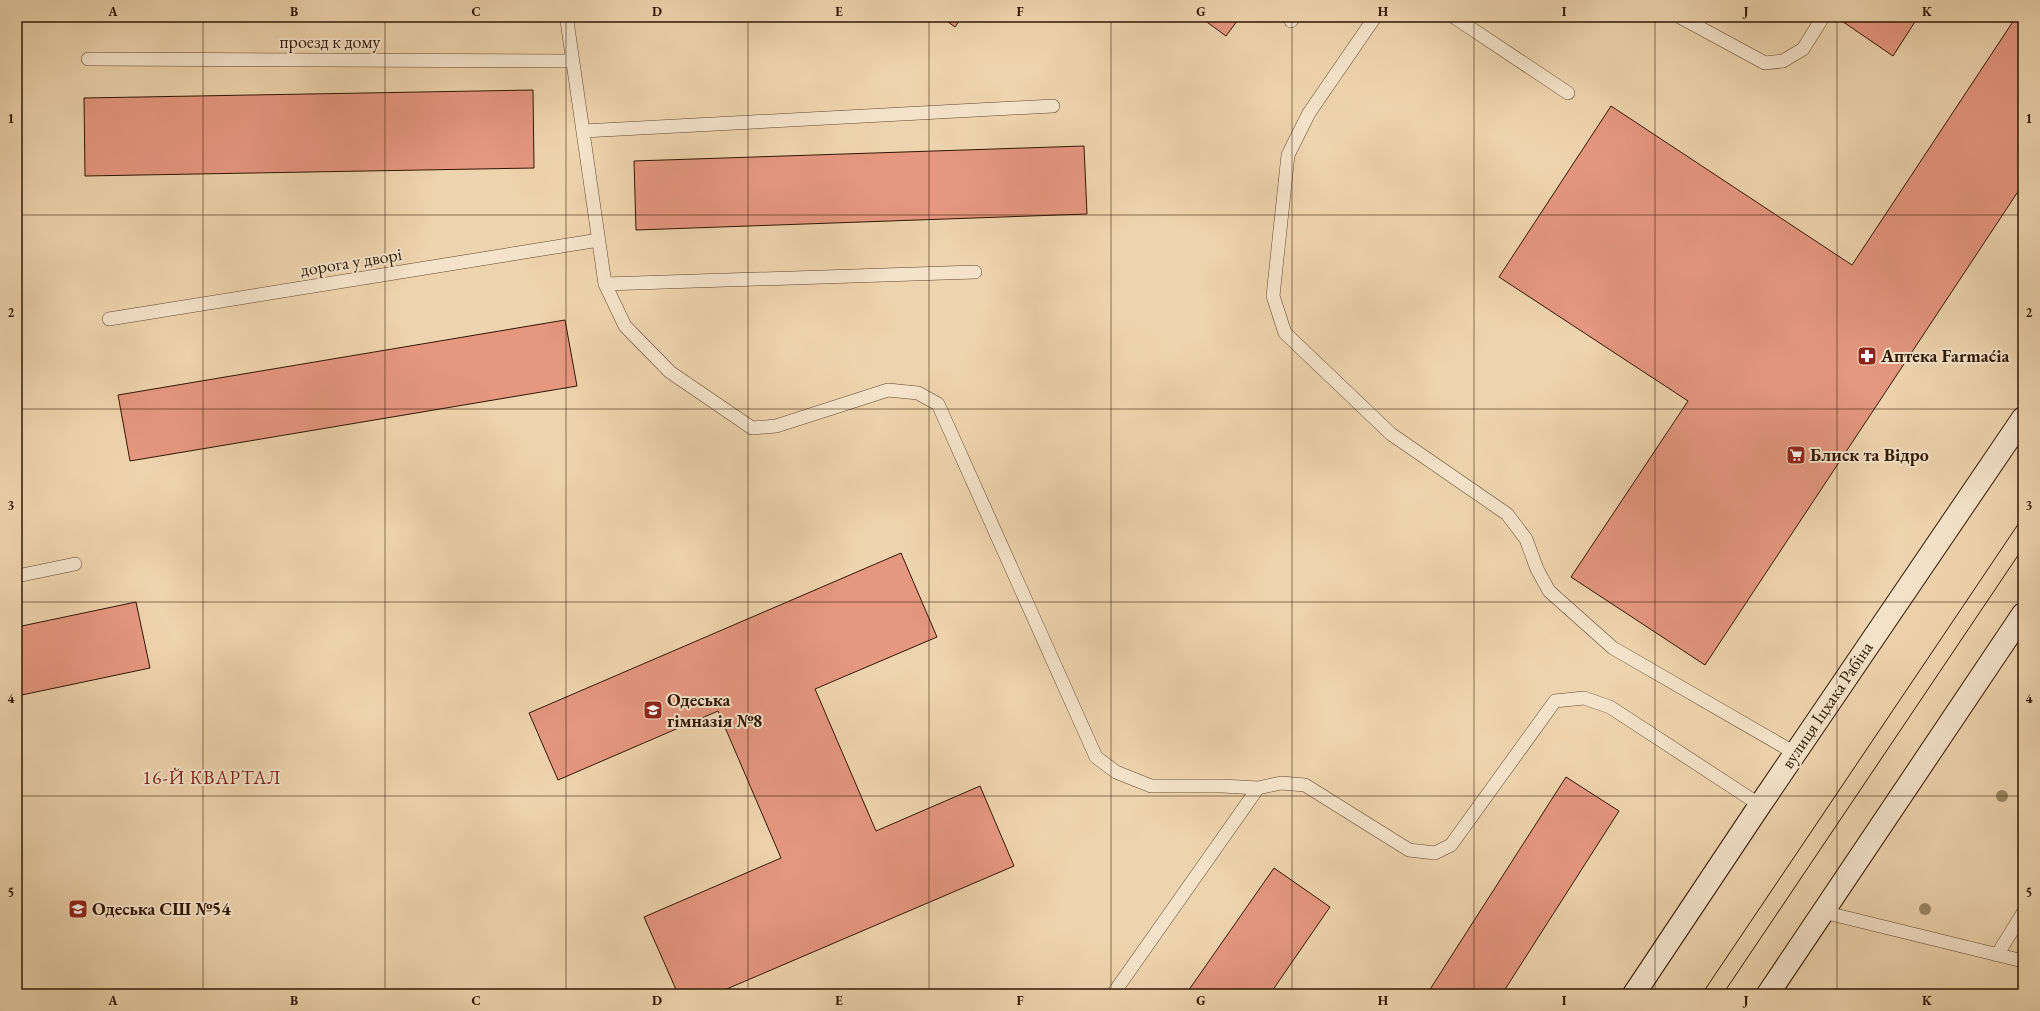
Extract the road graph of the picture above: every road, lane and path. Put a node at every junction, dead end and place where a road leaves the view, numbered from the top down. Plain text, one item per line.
1 (568, 17) edge
2 (1375, 17) edge
3 (1454, 17) edge
4 (1680, 17) edge
5 (1823, 17) edge
6 (88, 59) dead end
7 (572, 62) junction
8 (1568, 93) dead end
9 (1053, 106) dead end
10 (583, 131) junction
11 (599, 240) junction
12 (975, 272) dead end
13 (605, 284) junction
14 (110, 319) dead end
15 (2023, 418) edge
16 (75, 564) dead end
17 (17, 576) edge
18 (2023, 614) edge
19 (1794, 754) junction
20 (1258, 788) junction
21 (1760, 805) junction
22 (1823, 912) junction
23 (2023, 913) edge
24 (1997, 955) junction
25 (2023, 961) edge
26 (1114, 994) edge
27 (1634, 994) edge
28 (1768, 994) edge

1 - 7 lane
2 - 19 lane
3 - 8 lane
4 - 5 lane
6 - 7 lane, проезд к дому
7 - 10 lane
9 - 10 lane
10 - 11 lane
11 - 13 lane
11 - 14 lane, дорога у дворі
12 - 13 lane
13 - 20 lane
15 - 19 main road, вулиця Іцхака Рабіна
16 - 17 lane
18 - 22 main road
19 - 21 main road, вулиця Іцхака Рабіна
20 - 21 lane
20 - 26 lane
21 - 27 main road, вулиця Іцхака Рабіна
22 - 24 lane
22 - 28 main road
23 - 24 lane
24 - 25 lane

